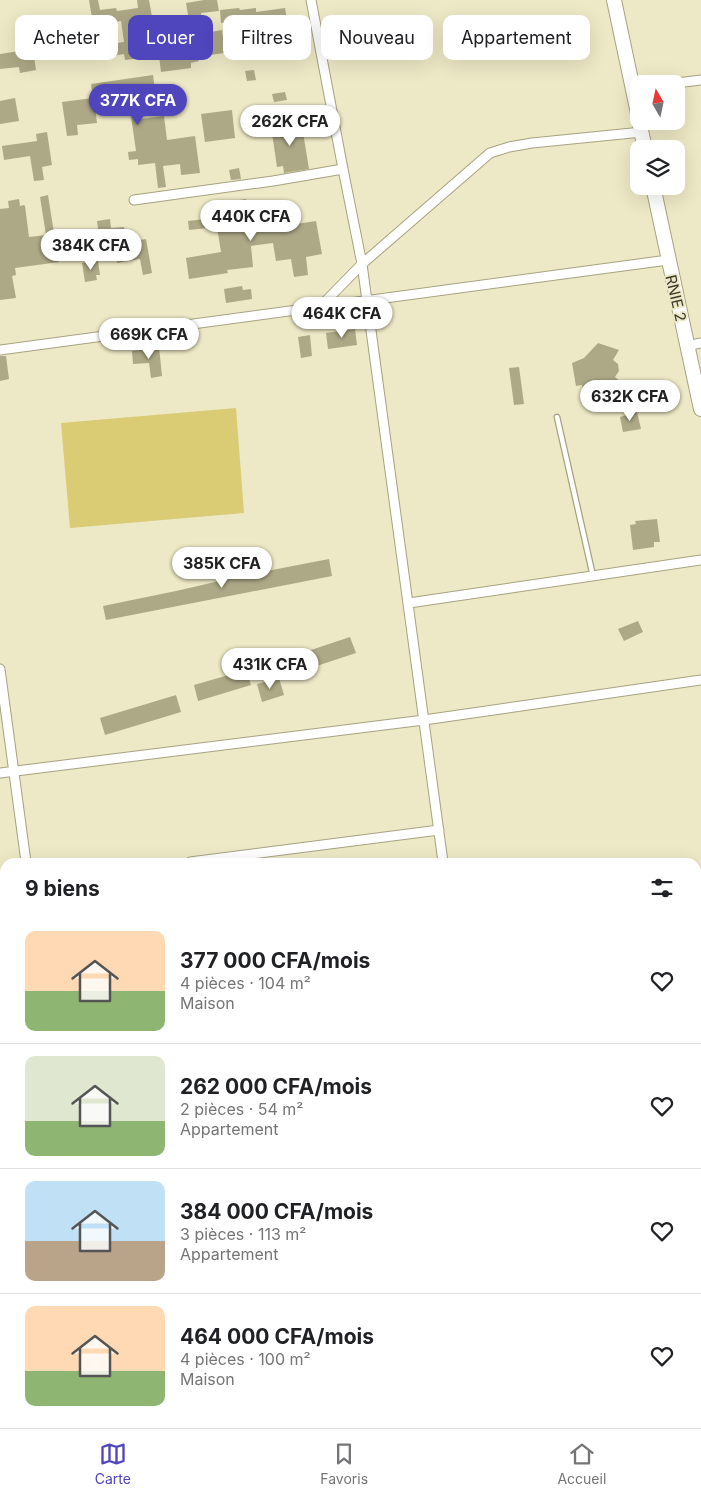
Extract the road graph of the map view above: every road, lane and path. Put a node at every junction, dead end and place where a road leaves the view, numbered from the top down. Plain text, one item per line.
1 (312, 0) edge
2 (614, 0) edge
3 (633, 75) edge
4 (701, 80) edge
5 (685, 82) edge
6 (630, 126) edge
7 (342, 169) junction
8 (655, 195) edge
9 (134, 200) dead end
10 (668, 260) junction
11 (362, 264) junction
12 (367, 300) junction
13 (320, 307) junction
14 (694, 345) edge
15 (0, 350) edge
16 (701, 409) edge
17 (557, 417) dead end
18 (701, 560) edge
19 (593, 576) junction
20 (409, 603) junction
21 (0, 669) edge
22 (701, 680) edge
23 (424, 720) junction
24 (14, 771) junction
25 (0, 773) edge
26 (439, 830) junction
27 (25, 858) edge
28 (221, 858) edge
29 (443, 858) edge

1 - 7 street
2 - 3 main road
4 - 5 street
6 - 11 street
7 - 9 street
7 - 11 street
8 - 10 main road, RNIE 2 / RNIE 2
10 - 12 street
10 - 14 main road, RNIE 2 / RNIE 2
11 - 12 street
11 - 13 street
12 - 13 street
12 - 20 street
13 - 15 street
14 - 16 main road, RNIE 2 / RNIE 2
17 - 19 lane
18 - 19 street
19 - 20 street
20 - 23 street
21 - 24 street
22 - 23 street
23 - 24 street
23 - 26 street
24 - 25 street
24 - 27 street
26 - 28 street
26 - 29 street

